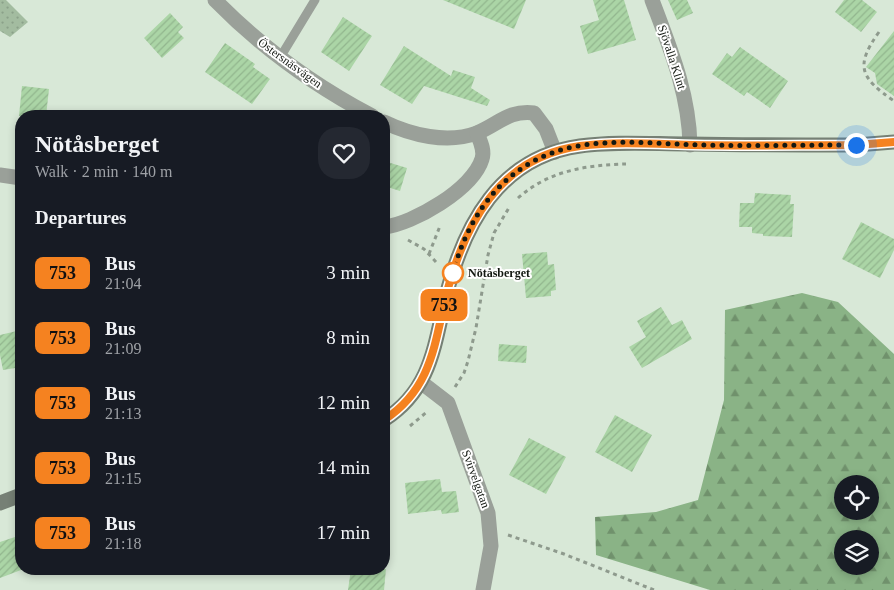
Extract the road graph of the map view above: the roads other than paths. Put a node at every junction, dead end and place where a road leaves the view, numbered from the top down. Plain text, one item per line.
1 (214, 0) edge
2 (315, 0) edge
3 (652, 0) edge
4 (281, 56) junction
5 (362, 110) edge
6 (390, 124) edge
7 (477, 133) junction
8 (894, 142) edge
9 (690, 144) junction
10 (555, 152) junction
11 (0, 175) edge
12 (15, 177) edge
13 (390, 226) edge
14 (422, 383) junction
15 (390, 415) edge
16 (15, 497) edge
17 (0, 503) edge
18 (483, 590) edge

1 - 4 street, Östersnäsvägen
2 - 4 lane
3 - 9 street, Sjövalla Klint
4 - 5 street, Östersnäsvägen
6 - 7 street
7 - 10 street
7 - 13 street
8 - 9 street
9 - 10 street
10 - 14 street
11 - 12 street
14 - 15 street
14 - 18 street, Svirvelgatan
16 - 17 street

